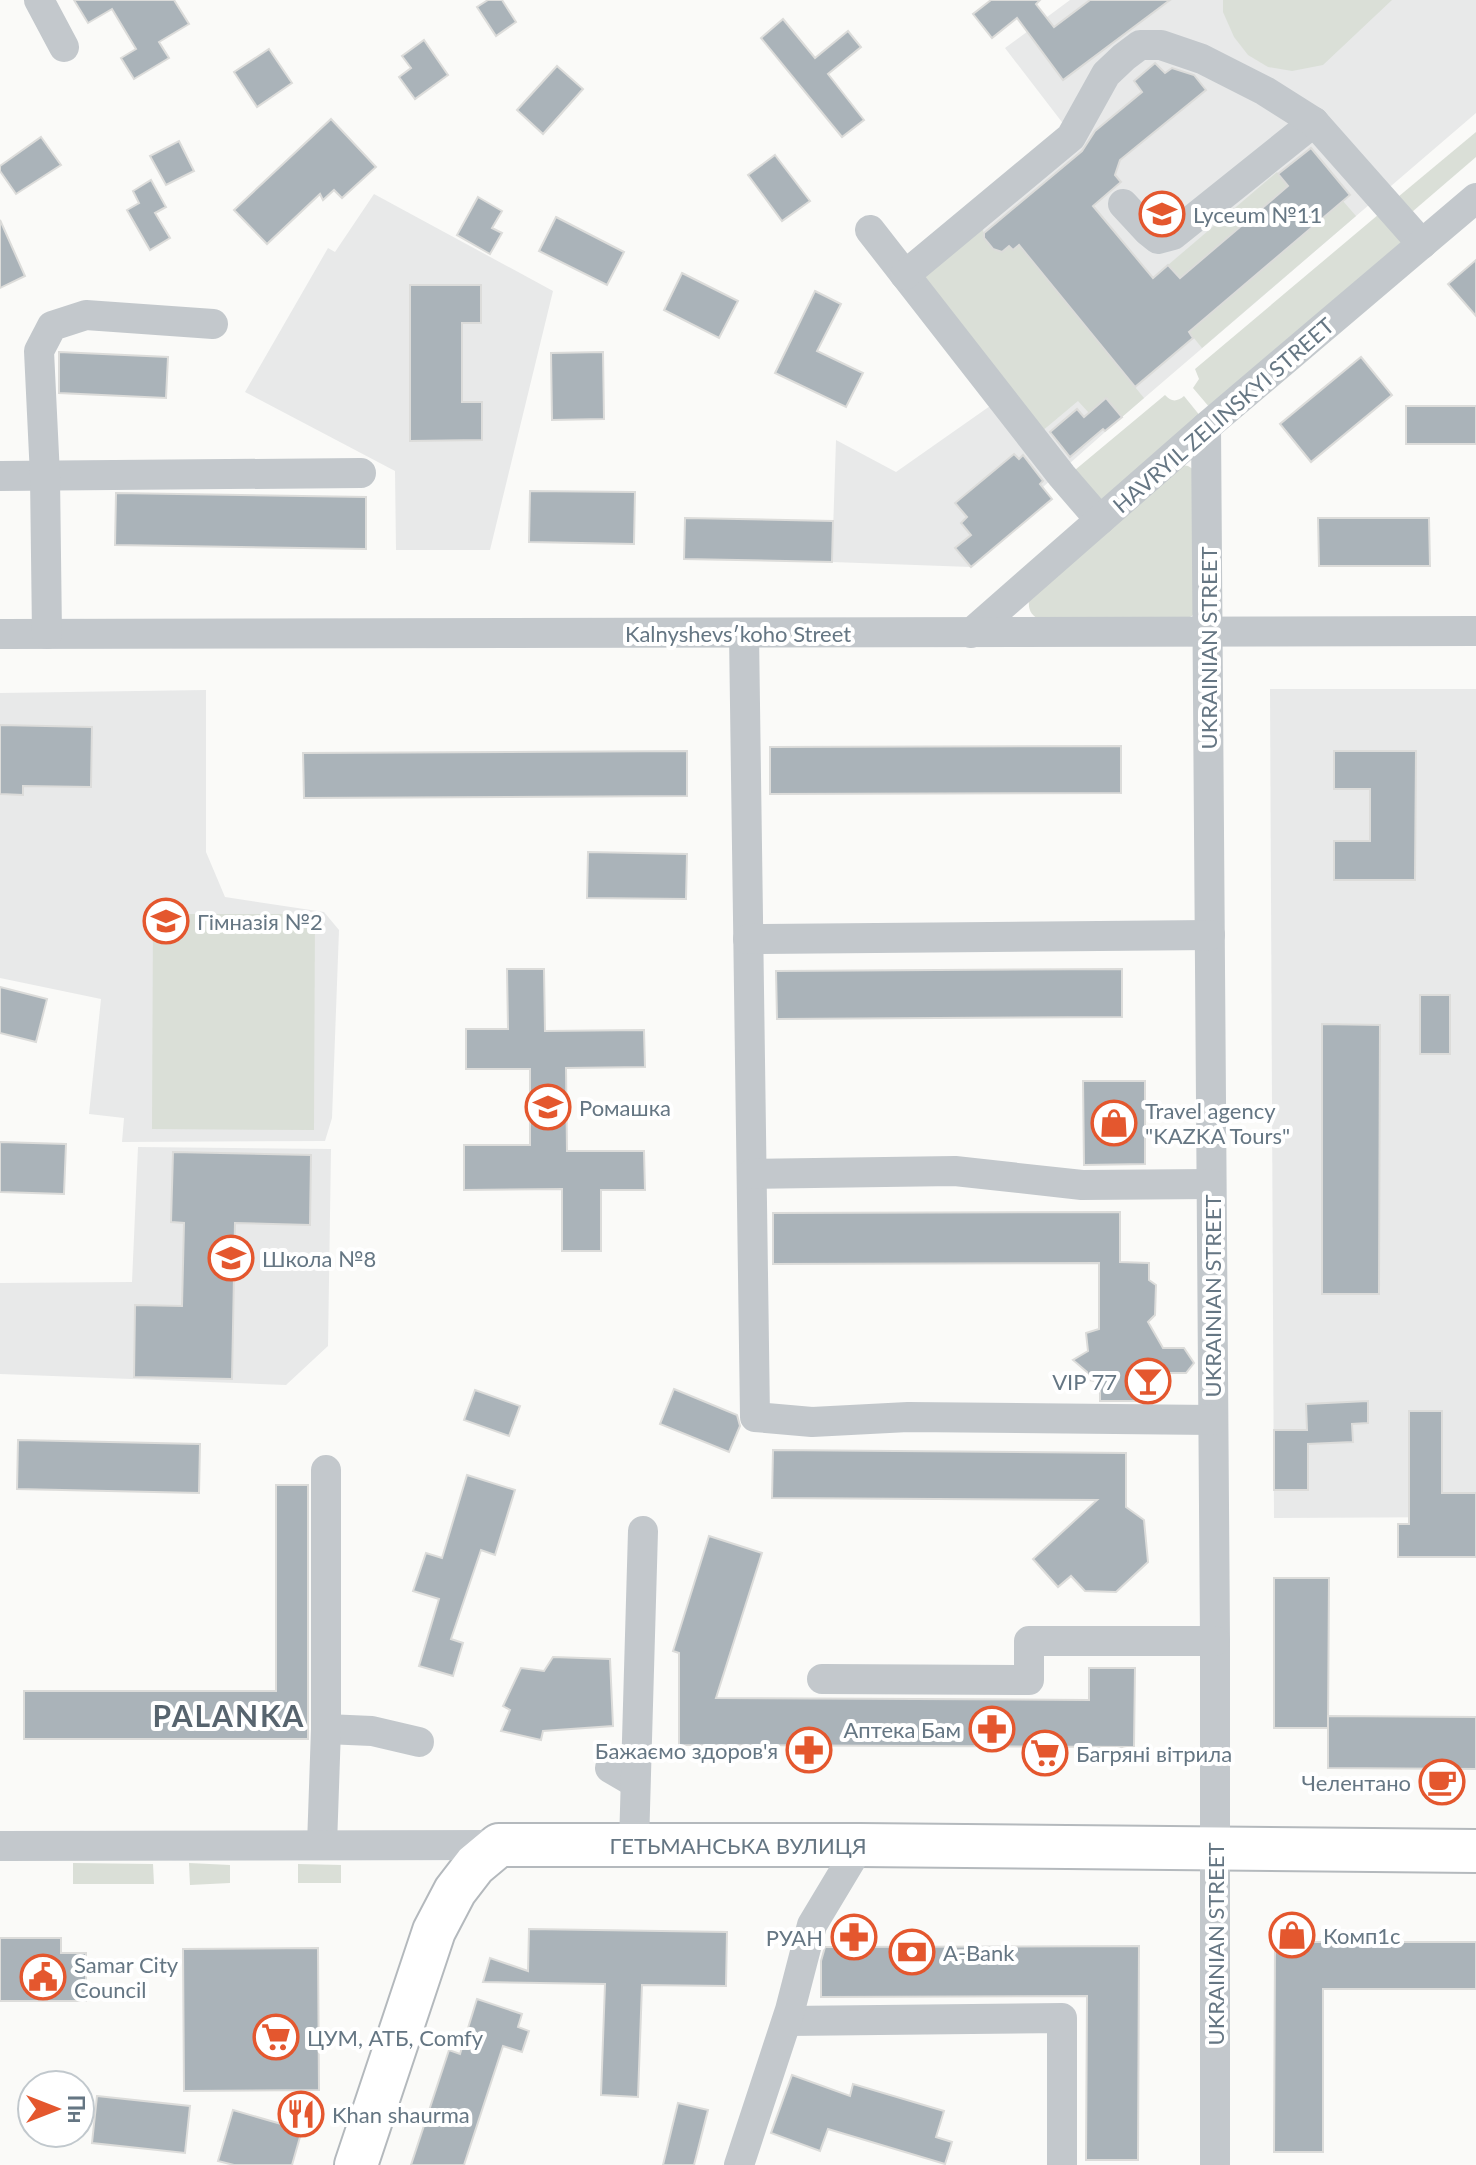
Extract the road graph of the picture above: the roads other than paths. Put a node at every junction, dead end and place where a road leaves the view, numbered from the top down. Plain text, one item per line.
1 (39, 0) edge
2 (64, 47) dead end
3 (1314, 122) junction
4 (1476, 198) edge
5 (1123, 204) dead end
6 (870, 230) dead end
7 (1422, 244) junction
8 (905, 275) junction
9 (213, 324) dead end
10 (1206, 427) junction
11 (361, 473) dead end
12 (0, 476) edge
13 (45, 476) junction
14 (1100, 520) junction
15 (1207, 631) junction
16 (1476, 631) edge
17 (744, 633) junction
18 (971, 633) junction
19 (0, 634) edge
20 (47, 634) junction
21 (1210, 935) junction
22 (748, 939) junction
23 (752, 1174) junction
24 (1211, 1184) junction
25 (1213, 1420) junction
26 (326, 1470) dead end
27 (643, 1531) dead end
28 (1215, 1641) junction
29 (822, 1679) dead end
30 (326, 1729) junction
31 (419, 1742) dead end
32 (634, 1844) junction
33 (322, 1845) junction
34 (499, 1845) junction
35 (860, 1845) junction
36 (0, 1846) edge
37 (1215, 1849) junction
38 (1476, 1851) edge
39 (787, 2021) junction
40 (356, 2165) edge
41 (739, 2165) edge
42 (1062, 2165) edge
43 (1215, 2165) edge

1 - 2 street
3 - 5 street
3 - 7 street
3 - 8 street
4 - 7 street, HAVRYIL ZELINSKYI STREET
6 - 8 street
7 - 10 street, HAVRYIL ZELINSKYI STREET
8 - 14 street
9 - 13 street
10 - 14 street, HAVRYIL ZELINSKYI STREET
10 - 15 street, UKRAINIAN STREET
11 - 13 street
12 - 13 street
13 - 20 street
14 - 18 street, HAVRYIL ZELINSKYI STREET
15 - 16 street, Kalnyshevsʹkoho Street
15 - 18 street, Kalnyshevsʹkoho Street
15 - 21 street, UKRAINIAN STREET
17 - 18 street, Kalnyshevsʹkoho Street
17 - 20 street, Kalnyshevsʹkoho Street
17 - 22 street
19 - 20 street, Kalnyshevsʹkoho Street
21 - 22 street
21 - 24 street, UKRAINIAN STREET
22 - 23 street
23 - 24 street
23 - 25 street
24 - 25 street, UKRAINIAN STREET
25 - 28 street, UKRAINIAN STREET
26 - 30 street
27 - 32 street
28 - 29 street
28 - 37 street, UKRAINIAN STREET
30 - 31 street
30 - 33 street
32 - 34 highway, ГЕТЬМАНСЬКА ВУЛИЦЯ
32 - 35 highway, ГЕТЬМАНСЬКА ВУЛИЦЯ
33 - 34 street, ГЕТЬМАНСЬКА ВУЛИЦЯ
33 - 36 street, ГЕТЬМАНСЬКА ВУЛИЦЯ
34 - 40 highway
35 - 37 highway, ГЕТЬМАНСЬКА ВУЛИЦЯ
35 - 39 street
37 - 38 highway, ГЕТЬМАНСЬКА ВУЛИЦЯ
37 - 43 street, UKRAINIAN STREET
39 - 41 street
39 - 42 street

